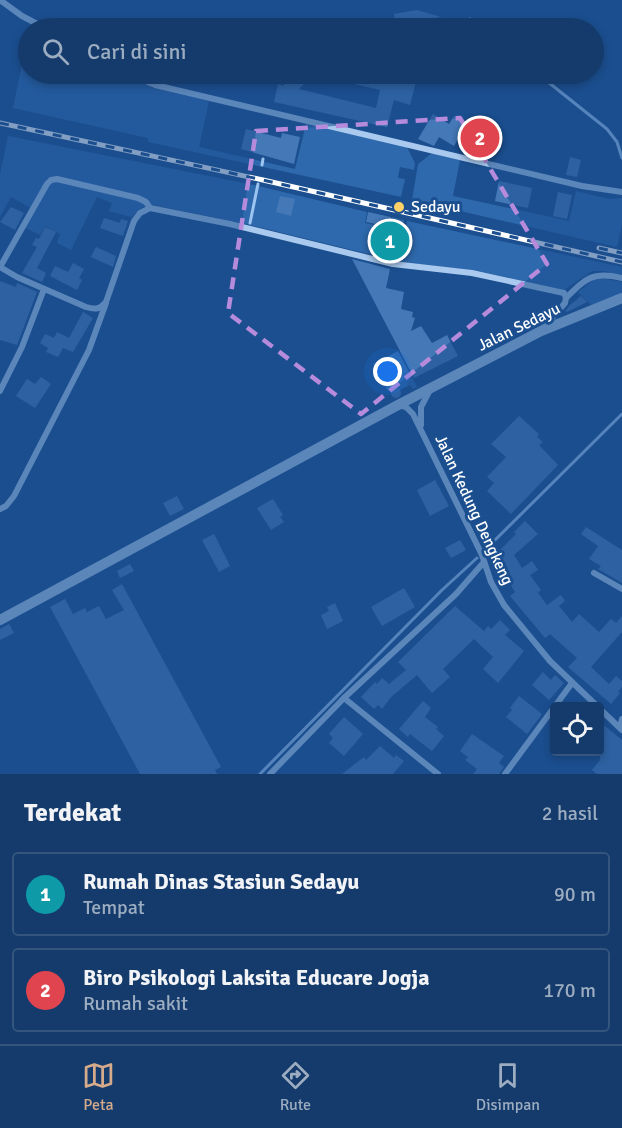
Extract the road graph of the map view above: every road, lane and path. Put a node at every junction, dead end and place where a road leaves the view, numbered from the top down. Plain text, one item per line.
1 (0, 0) edge
2 (26, 18) edge
3 (155, 84) edge
4 (622, 192) edge
5 (150, 208) junction
6 (622, 278) edge
7 (44, 289) junction
8 (566, 298) junction
9 (622, 298) edge
10 (106, 302) junction
11 (541, 331) junction
12 (431, 388) junction
13 (0, 391) edge
14 (398, 405) junction
15 (422, 432) junction
16 (0, 509) edge
17 (484, 562) junction
18 (594, 573) dead end
19 (622, 590) edge
20 (0, 620) edge
21 (572, 683) junction
22 (344, 698) junction
23 (592, 702) edge
24 (604, 713) edge
25 (622, 719) edge
26 (621, 729) edge
27 (270, 774) edge
28 (438, 774) edge
29 (505, 774) edge

1 - 2 street
3 - 4 street
5 - 7 street
5 - 8 street
5 - 10 street
6 - 8 street
7 - 10 street
7 - 13 street
8 - 11 street
9 - 11 street, Jalan Sedayu
10 - 16 street
11 - 12 street, Jalan Sedayu
12 - 14 street, Jalan Sedayu
12 - 15 street
14 - 15 street, Jalan Kedung Dengkeng
14 - 20 street, Jalan Sedayu
15 - 17 street, Jalan Kedung Dengkeng
17 - 21 street, Jalan Kedung Dengkeng
17 - 22 street
18 - 19 street
21 - 23 street, Jalan Kedung Dengkeng
21 - 29 street
22 - 27 street
22 - 28 street
24 - 26 street, Jalan Kedung Dengkeng
25 - 26 street

